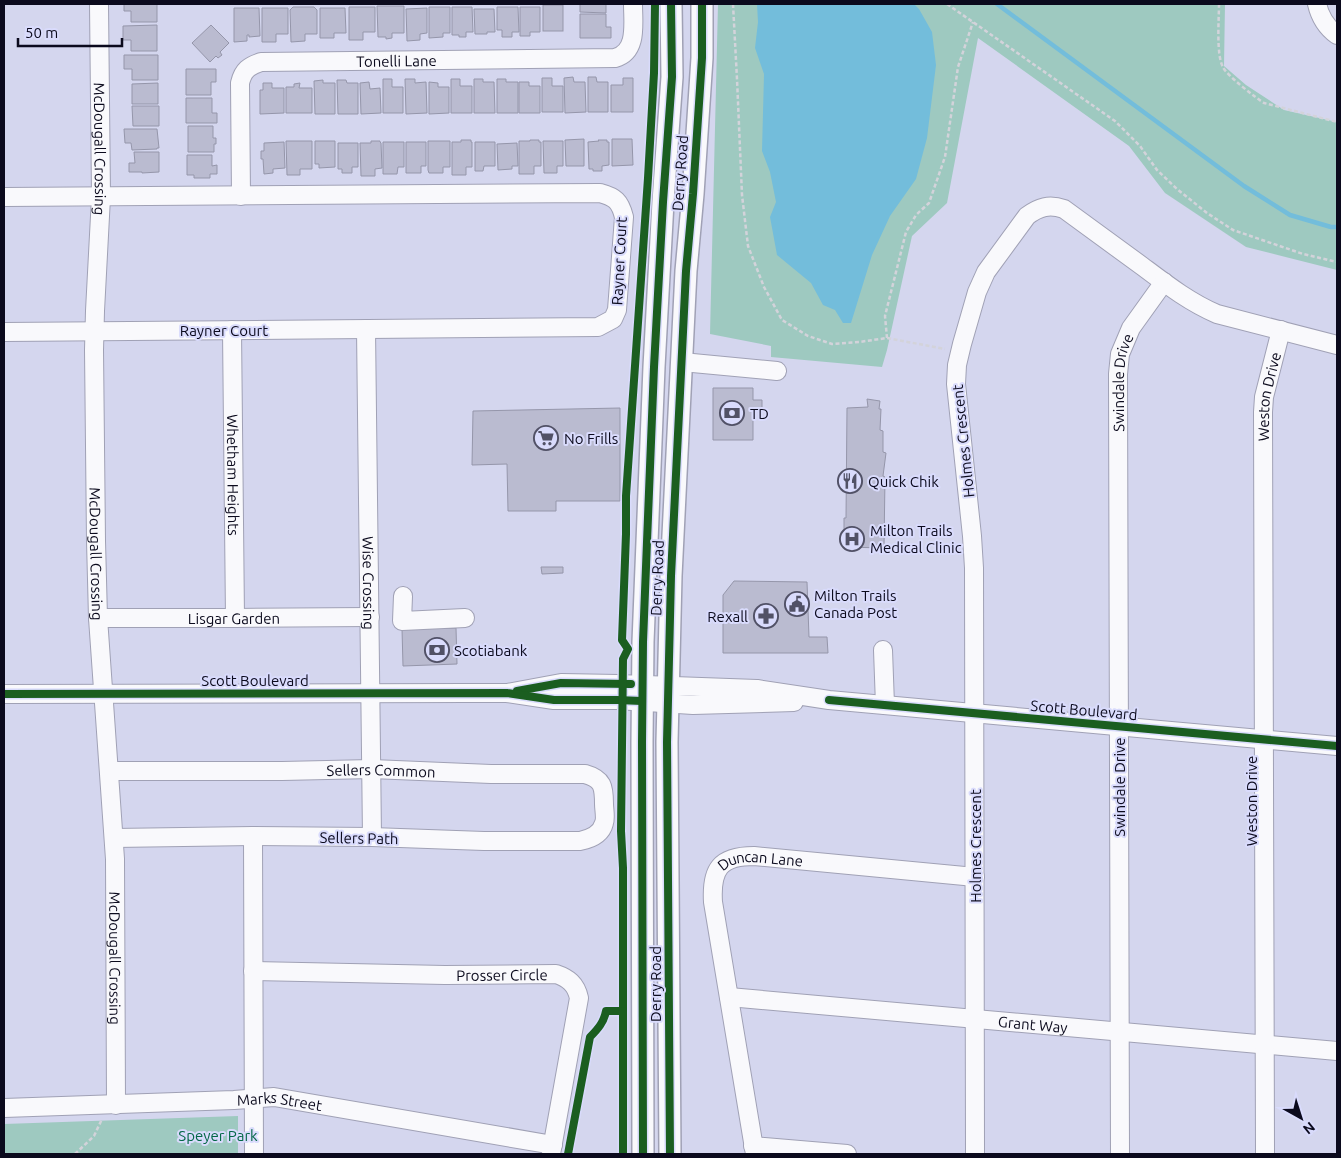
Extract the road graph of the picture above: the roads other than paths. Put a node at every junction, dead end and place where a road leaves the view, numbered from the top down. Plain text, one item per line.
1 (100, 4) edge
2 (633, 4) edge
3 (672, 4) edge
4 (702, 4) edge
5 (1317, 4) edge
6 (1337, 35) edge
7 (241, 196) junction
8 (4, 197) edge
9 (101, 197) junction
10 (1164, 282) junction
11 (366, 329) junction
12 (232, 330) junction
13 (1281, 330) junction
14 (94, 331) junction
15 (4, 332) edge
16 (1337, 345) edge
17 (682, 362) junction
18 (777, 371) dead end
19 (403, 596) dead end
20 (370, 617) junction
21 (98, 618) junction
22 (235, 618) junction
23 (465, 618) dead end
24 (883, 650) dead end
25 (371, 693) junction
26 (642, 693) junction
27 (4, 694) edge
28 (104, 694) junction
29 (668, 694) junction
30 (885, 705) junction
31 (974, 713) junction
32 (1119, 727) junction
33 (1264, 739) junction
34 (1337, 746) edge
35 (372, 769) junction
36 (109, 770) junction
37 (600, 830) joint
38 (253, 836) junction
39 (372, 837) junction
40 (114, 838) junction
41 (975, 877) junction
42 (253, 971) junction
43 (729, 997) junction
44 (975, 1019) junction
45 (1120, 1032) junction
46 (1265, 1044) junction
47 (1337, 1051) edge
48 (253, 1098) junction
49 (116, 1104) junction
50 (4, 1108) edge
51 (552, 1150) edge
52 (754, 1150) edge
53 (254, 1154) edge
54 (643, 1154) edge
55 (670, 1154) edge
56 (847, 1154) edge
57 (975, 1154) edge
58 (1120, 1154) edge
59 (1265, 1154) edge

1 - 9 street, McDougall Crossing
2 - 7 street, Tonelli Lane
3 - 26 main road, Derry Road
4 - 17 main road, Derry Road
5 - 6 street
7 - 9 street, Rayner Court
7 - 11 street, Rayner Court
8 - 9 street, Rayner Court
9 - 14 street, McDougall Crossing
10 - 13 street, Holmes Crescent
10 - 31 street, Holmes Crescent
10 - 32 street, Swindale Drive
11 - 12 street, Rayner Court
11 - 20 street, Wise Crossing
12 - 14 street, Rayner Court
12 - 22 street, Whetham Heights
13 - 16 street, Holmes Crescent
13 - 33 street, Weston Drive
14 - 15 street, Rayner Court
14 - 21 street, McDougall Crossing
17 - 18 street
17 - 29 main road, Derry Road
19 - 23 street
20 - 22 street, Lisgar Garden
20 - 25 street, Wise Crossing
21 - 22 street, Lisgar Garden
21 - 28 street, McDougall Crossing
24 - 30 street
25 - 26 street, Scott Boulevard
25 - 28 street, Scott Boulevard
25 - 35 street, Wise Crossing
26 - 29 street, Scott Boulevard
26 - 54 main road, Derry Road
27 - 28 street, Scott Boulevard
28 - 36 street, McDougall Crossing
29 - 30 street, Scott Boulevard
29 - 55 main road, Derry Road
30 - 31 street, Scott Boulevard
31 - 32 street, Scott Boulevard
31 - 41 street, Holmes Crescent
32 - 33 street, Scott Boulevard
32 - 45 street, Swindale Drive
33 - 34 street, Scott Boulevard
33 - 46 street, Weston Drive
35 - 36 street, Sellers Common
35 - 37 street, Sellers Common
35 - 39 street, Wise Crossing
36 - 40 street, McDougall Crossing
37 - 39 street, Sellers Path
38 - 39 street, Sellers Path
38 - 40 street, Sellers Path
38 - 42 street
40 - 49 street, McDougall Crossing
41 - 43 street, Duncan Lane
41 - 44 street, Holmes Crescent
42 - 48 street
42 - 51 street, Prosser Circle
43 - 44 street, Grant Way
43 - 52 street, Duncan Lane
44 - 45 street, Grant Way
44 - 57 street, Holmes Crescent
45 - 46 street, Grant Way
45 - 58 street, Swindale Drive
46 - 47 street, Grant Way
46 - 59 street, Weston Drive
48 - 49 street, Marks Street
48 - 51 street, Marks Street
48 - 53 street
49 - 50 street, Marks Street
52 - 56 street

